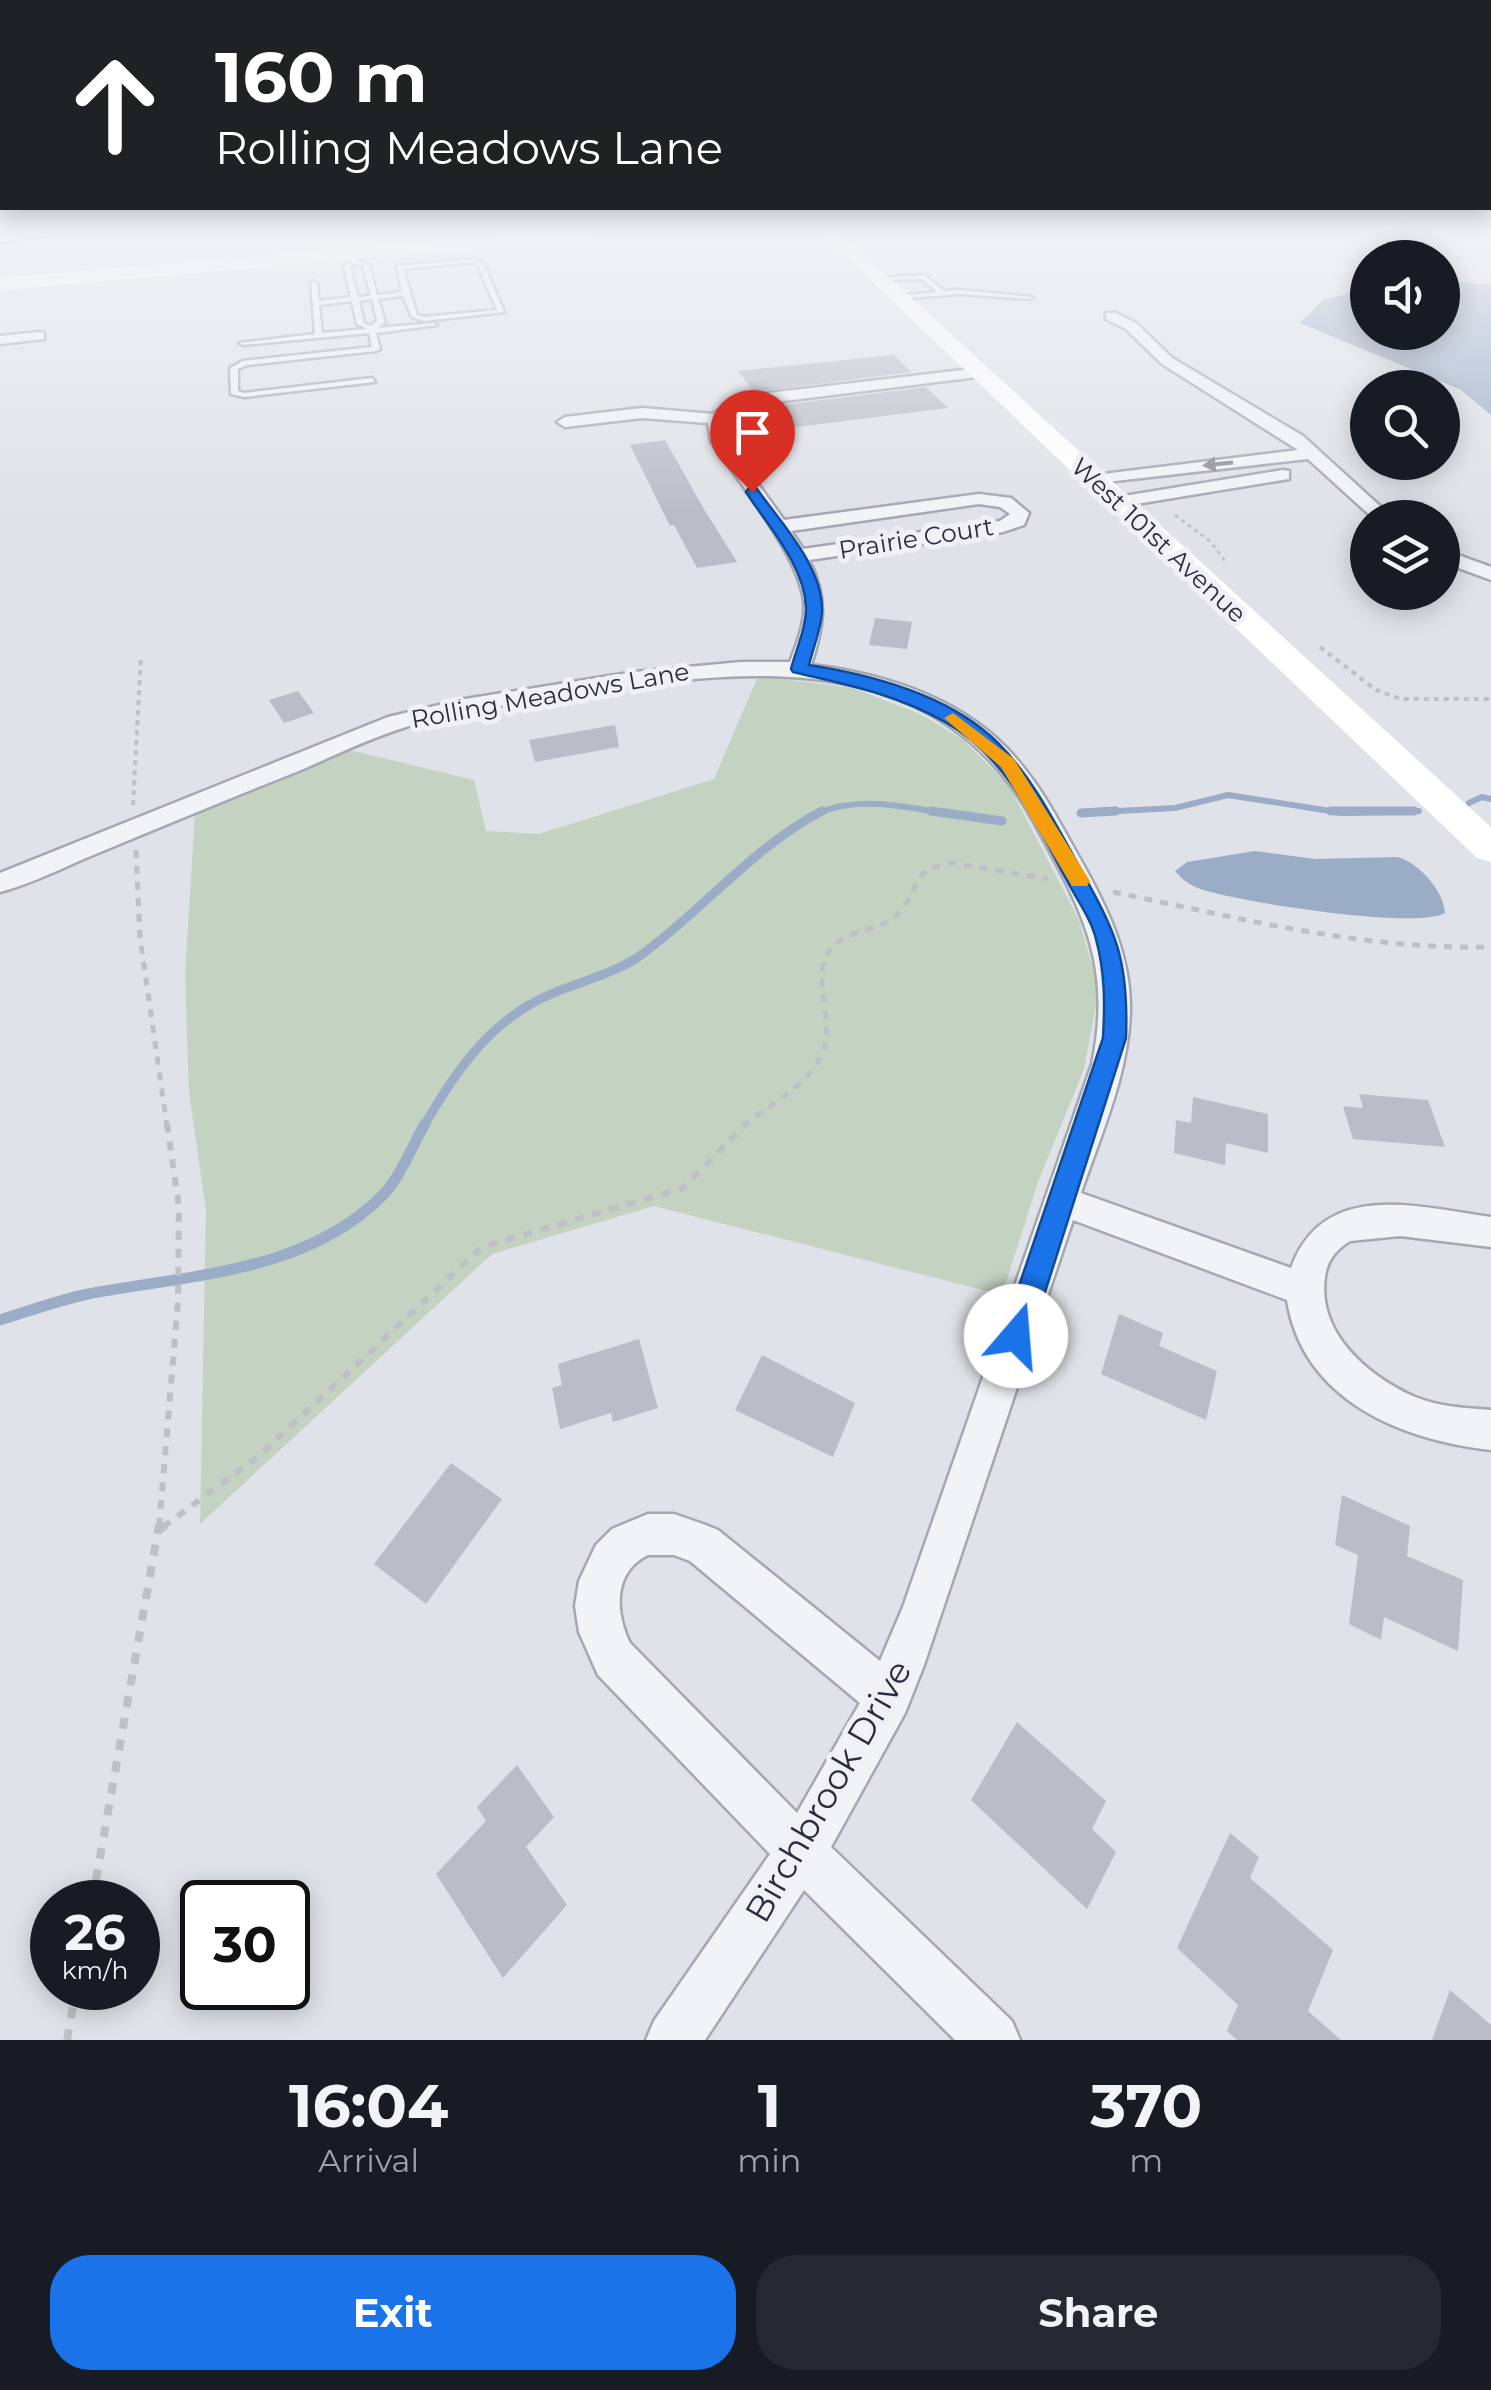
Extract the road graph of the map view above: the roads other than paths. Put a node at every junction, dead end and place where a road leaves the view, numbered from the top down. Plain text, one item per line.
1 (319, 326) edge
2 (364, 326) edge
3 (376, 326) edge
4 (414, 326) edge
5 (930, 326) edge
6 (1131, 326) edge
7 (372, 330) junction
8 (39, 336) dead end
9 (320, 336) junction
10 (0, 340) edge
11 (243, 343) dead end
12 (980, 373) junction
13 (372, 380) dead end
14 (716, 419) junction
15 (565, 422) dead end
16 (1315, 454) junction
17 (1333, 469) junction
18 (1095, 480) junction
19 (1365, 500) edge
20 (1118, 502) junction
21 (776, 527) junction
22 (796, 556) junction
23 (1460, 563) edge
24 (1491, 574) edge
25 (799, 669) junction
26 (1030, 794) joint
27 (1491, 850) edge
28 (0, 884) edge
29 (1062, 1201) junction
30 (1491, 1232) edge
31 (1304, 1290) junction
32 (1491, 1430) edge
33 (889, 1698) junction
34 (801, 1852) junction
35 (673, 2040) edge
36 (993, 2040) edge

1 - 9 lane
2 - 7 lane
3 - 7 lane
4 - 7 lane
5 - 12 street, West 101st Avenue
6 - 16 street
7 - 9 lane
7 - 13 lane
8 - 10 street
9 - 11 lane
12 - 14 street
12 - 18 street, West 101st Avenue
14 - 15 street
14 - 21 street
16 - 17 street
16 -> 18 street
17 - 19 street
17 - 20 street
18 - 20 street, West 101st Avenue
20 - 27 street, West 101st Avenue
21 - 22 street
21 - 22 street, Prairie Court
22 - 25 street
23 - 24 street
25 - 26 street, Rolling Meadows Lane
25 - 28 street, Rolling Meadows Lane
26 - 29 street, Birchbrook Drive
29 - 31 street
29 - 33 street, Birchbrook Drive
30 - 31 street
31 - 32 street
33 - 34 street, Birchbrook Drive
33 - 34 street
34 - 35 street, Birchbrook Drive
34 - 36 street

